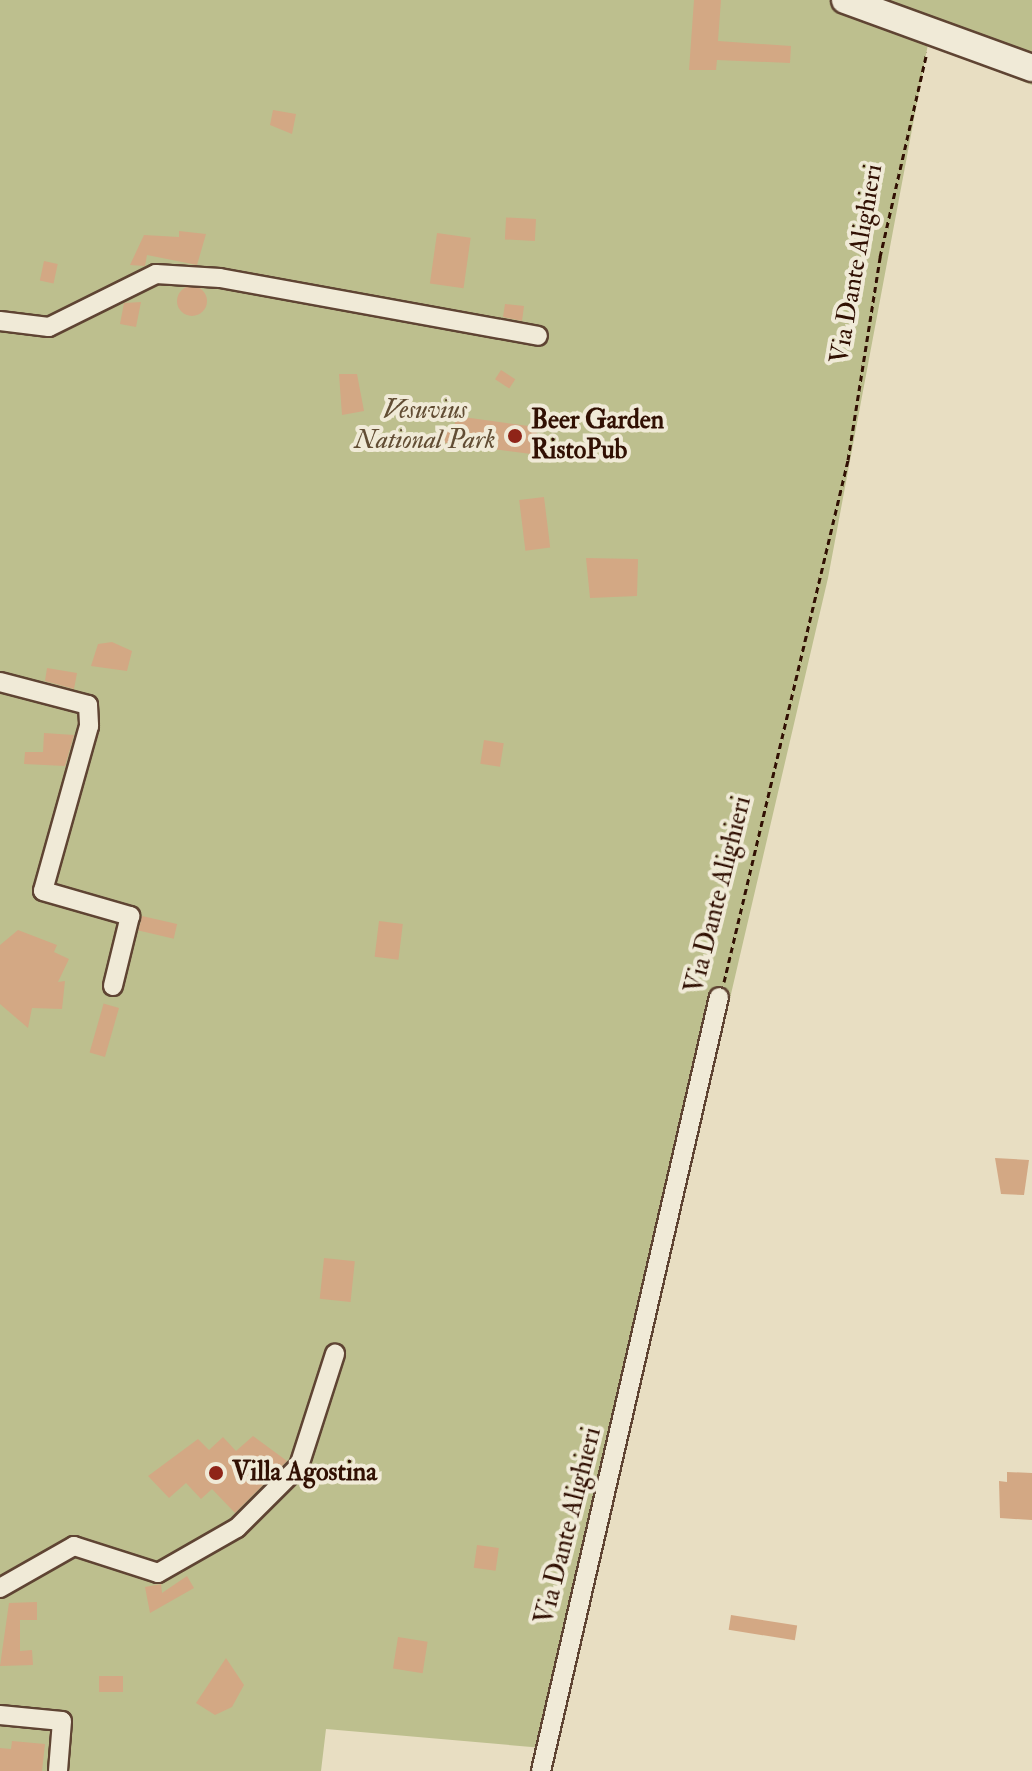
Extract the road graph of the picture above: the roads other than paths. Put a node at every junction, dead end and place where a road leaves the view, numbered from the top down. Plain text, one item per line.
1 (845, 0) edge
2 (1032, 68) edge
3 (0, 321) edge
4 (538, 336) dead end
5 (0, 682) edge
6 (113, 986) dead end
7 (719, 997) road end
8 (335, 1354) dead end
9 (0, 1588) edge
10 (0, 1715) edge
11 (58, 1771) edge
12 (541, 1771) edge

1 - 2 street
3 - 4 street
5 - 6 street
7 - 12 street, Via Dante Alighieri
8 - 9 street
10 - 11 street

